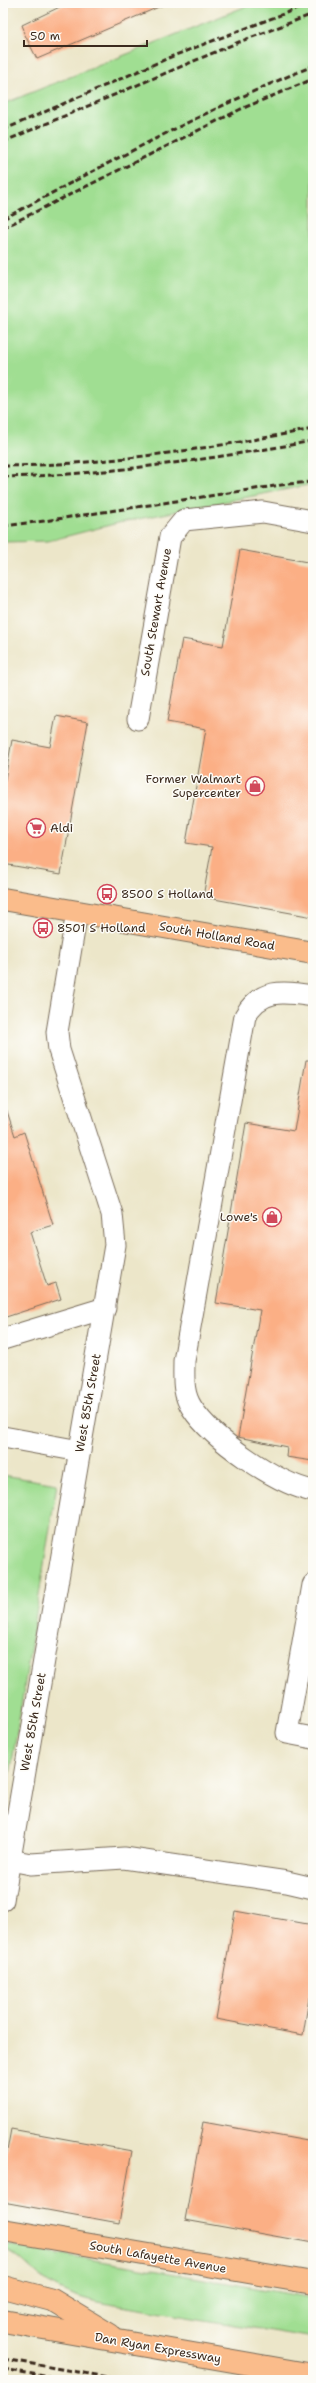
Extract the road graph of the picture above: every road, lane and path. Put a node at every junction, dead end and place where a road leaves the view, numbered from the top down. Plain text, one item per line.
1 (313, 521) edge
2 (138, 719) dead end
3 (3, 899) edge
4 (77, 912) junction
5 (313, 953) edge
6 (313, 996) edge
7 (105, 1308) junction
8 (3, 1339) edge
9 (3, 1437) edge
10 (80, 1451) junction
11 (313, 1492) edge
12 (313, 1585) edge
13 (313, 1738) edge
14 (11, 1801) edge
15 (10, 1860) junction
16 (313, 1888) edge
17 (3, 1900) edge
18 (3, 2230) edge
19 (313, 2283) edge
20 (3, 2287) edge
21 (3, 2321) edge
22 (122, 2342) junction
23 (313, 2375) edge

1 - 2 street, South Stewart Avenue
3 - 4 main road, South Holland Road
4 - 5 main road, South Holland Road
4 - 7 street, West 85th Street
6 - 11 street
7 - 8 street
7 - 10 street, West 85th Street
9 - 10 street
10 - 14 street, West 85th Street
12 - 13 street
14 - 15 street, West 85th Street
15 - 16 street
15 - 17 street, West 85th Street
18 - 19 main road, South Lafayette Avenue
20 - 22 main road
21 - 22 main road, Dan Ryan Expressway
22 - 23 main road, Dan Ryan Expressway

